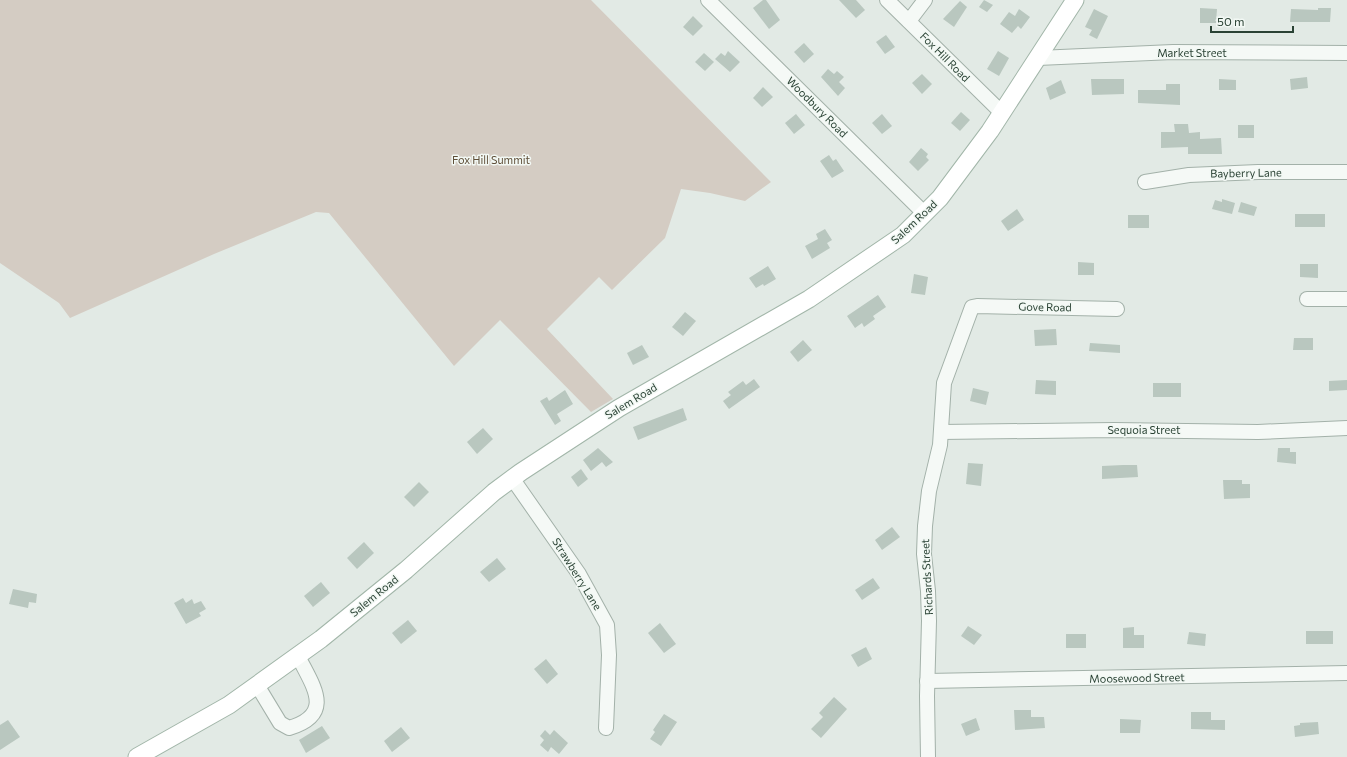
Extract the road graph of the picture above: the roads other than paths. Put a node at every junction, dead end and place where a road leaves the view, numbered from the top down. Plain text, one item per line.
1 (708, 0) edge
2 (887, 0) edge
3 (925, 0) edge
4 (1075, 0) edge
5 (909, 22) junction
6 (1347, 53) edge
7 (1038, 58) junction
8 (1002, 113) junction
9 (1347, 172) edge
10 (1145, 182) dead end
11 (925, 214) junction
12 (1307, 299) dead end
13 (1347, 299) edge
14 (972, 307) joint
15 (1117, 309) dead end
16 (1347, 428) edge
17 (941, 432) junction
18 (512, 478) junction
19 (298, 656) junction
20 (1347, 673) edge
21 (927, 681) junction
22 (257, 686) junction
23 (606, 728) dead end
24 (148, 755) edge
25 (928, 757) edge

1 - 11 street, Woodbury Road
2 - 5 street, Fox Hill Road
3 - 5 street
4 - 7 main road, Salem Road
5 - 8 street, Fox Hill Road
6 - 7 street, Market Street
7 - 8 main road, Salem Road
8 - 11 main road, Salem Road
9 - 10 street, Bayberry Lane
11 - 18 main road, Salem Road
12 - 13 street
14 - 15 street, Gove Road
14 - 17 street, Richards Street
16 - 17 street, Sequoia Street
17 - 21 street, Richards Street
18 - 19 main road, Salem Road
18 - 23 street, Strawberry Lane
19 - 22 main road, Salem Road
19 - 22 street
20 - 21 street, Moosewood Street
21 - 25 street, Richards Street
22 - 24 main road, Salem Road

